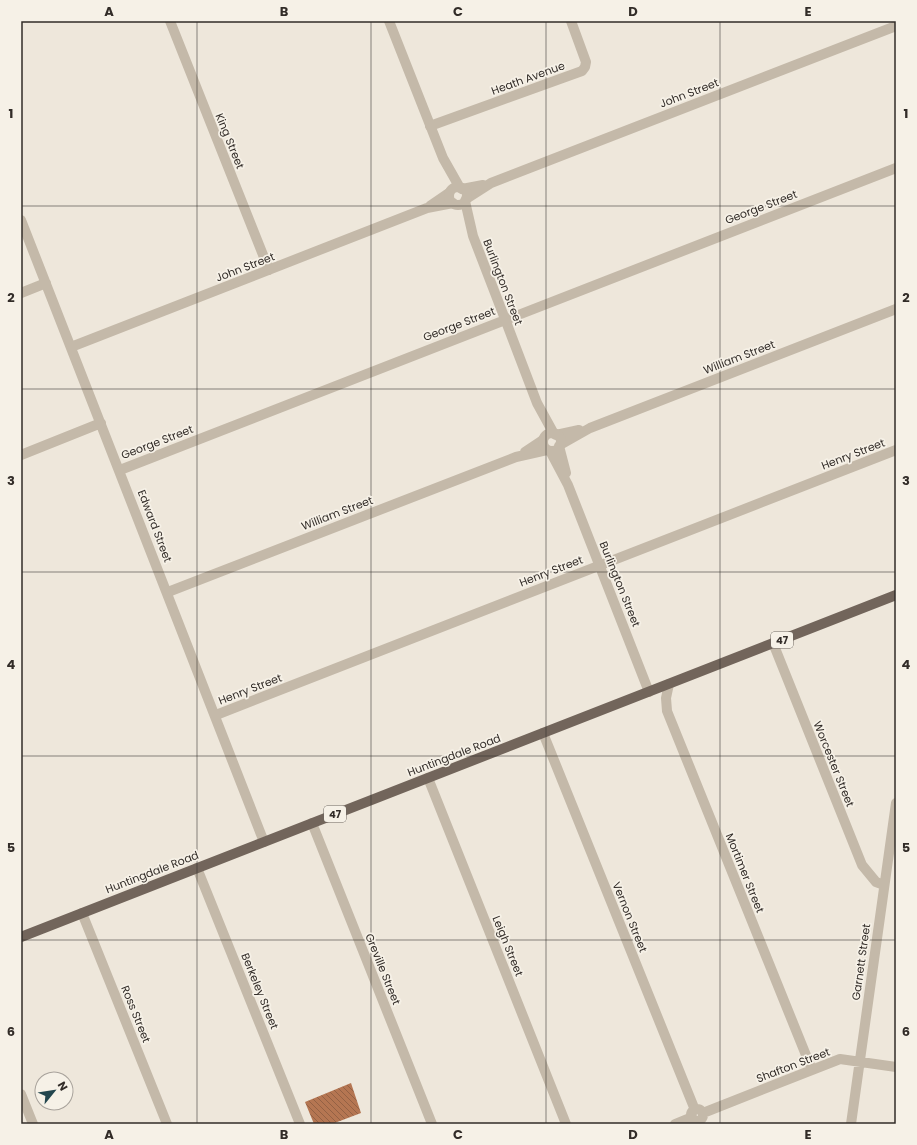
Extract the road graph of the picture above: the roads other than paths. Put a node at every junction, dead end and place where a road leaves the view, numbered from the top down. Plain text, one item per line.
1 (170, 21) edge
2 (389, 21) edge
3 (571, 21) edge
4 (896, 26) edge
5 (430, 126) junction
6 (896, 168) edge
7 (458, 196) junction
8 (21, 220) edge
9 (269, 270) junction
10 (46, 283) junction
11 (21, 293) edge
12 (896, 309) edge
13 (505, 319) junction
14 (71, 347) junction
15 (101, 423) junction
16 (552, 442) junction
17 (896, 450) edge
18 (21, 455) edge
19 (120, 470) junction
20 (600, 565) junction
21 (168, 592) junction
22 (896, 595) edge
23 (773, 643) junction
24 (668, 684) junction
25 (649, 692) junction
26 (216, 715) junction
27 (542, 733) junction
28 (428, 778) junction
29 (896, 803) edge
30 (312, 823) junction
31 (264, 842) junction
32 (197, 868) junction
33 (884, 885) junction
34 (82, 913) junction
35 (21, 936) edge
36 (859, 1061) junction
37 (896, 1067) edge
38 (812, 1070) junction
39 (21, 1094) edge
40 (698, 1117) edge
41 (33, 1124) edge
42 (167, 1124) edge
43 (300, 1124) edge
44 (432, 1124) edge
45 (566, 1124) edge
46 (675, 1124) edge
47 (851, 1124) edge

1 - 9 street, King Street
2 - 5 street, Burlington Street
3 - 5 street, Heath Avenue
4 - 7 street, John Street
5 - 7 street, Burlington Street
6 - 13 street, George Street
7 - 9 street, John Street
7 - 13 street, Burlington Street
8 - 10 street, Edward Street
9 - 14 street, John Street
10 - 11 street
10 - 14 street, Edward Street
12 - 16 street, William Street
13 - 16 street, Burlington Street
13 - 19 street, George Street
14 - 15 street, Edward Street
15 - 18 street
15 - 19 street, Edward Street
16 - 20 street, Burlington Street
16 - 21 street, William Street
17 - 20 street, Henry Street
19 - 21 street, Edward Street
20 - 25 street, Burlington Street
20 - 26 street, Henry Street
21 - 26 street, Edward Street
22 - 23 main road, Huntingdale Road / 47
23 - 24 main road, Huntingdale Road / 47
23 - 33 street, Worcester Street
24 - 25 main road, Huntingdale Road / 47
24 - 38 street, Mortimer Street
25 - 27 main road, Huntingdale Road / 47
26 - 31 street, Edward Street
27 - 28 main road, Huntingdale Road / 47
27 - 40 street, Vernon Street
28 - 30 main road, Huntingdale Road / 47
28 - 45 street, Leigh Street
29 - 33 street, Garnett Street
30 - 31 main road, Huntingdale Road / 47
30 - 44 street, Greville Street
31 - 32 main road, Huntingdale Road / 47
32 - 34 main road, Huntingdale Road / 47
32 - 43 street, Berkeley Street
33 - 36 street, Garnett Street
34 - 35 main road, Huntingdale Road / 47
34 - 42 street, Ross Street
36 - 37 street, Shafton Street
36 - 38 street, Shafton Street
36 - 47 street, Garnett Street
38 - 40 street, Shafton Street
39 - 41 street
40 - 46 street, Shafton Street

